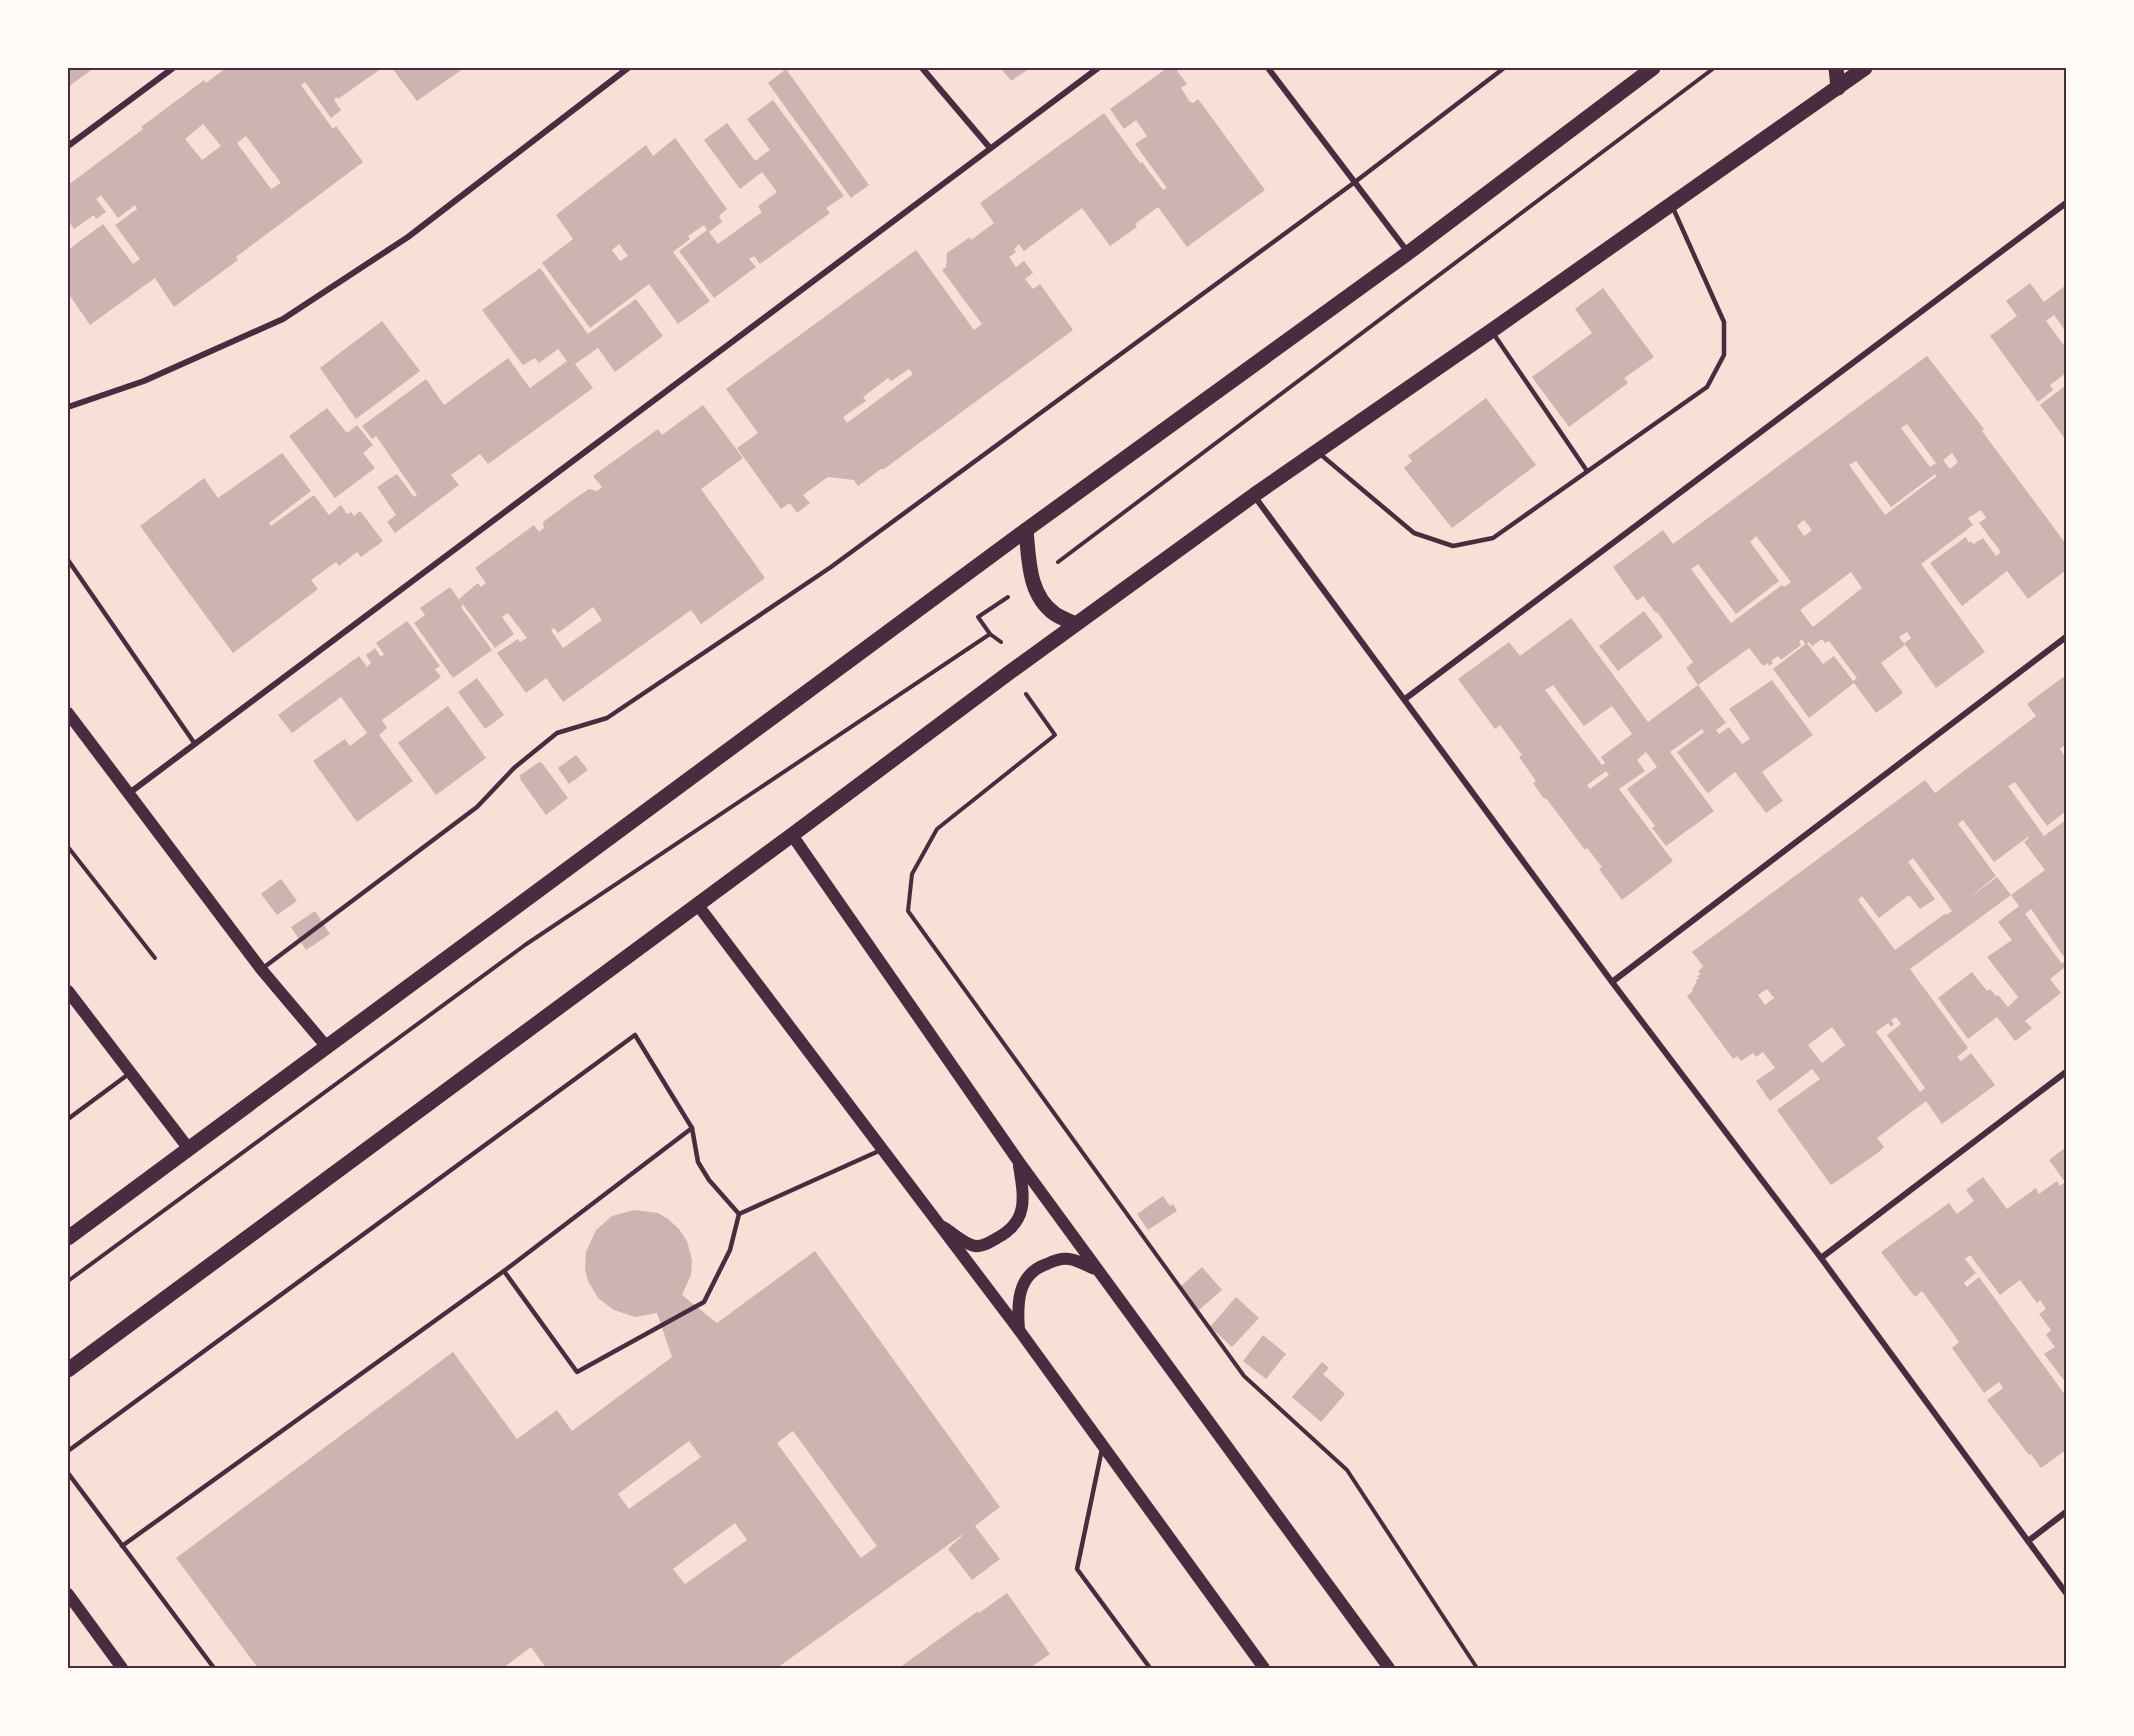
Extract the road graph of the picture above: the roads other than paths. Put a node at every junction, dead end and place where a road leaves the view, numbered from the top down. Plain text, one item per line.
1 (173, 68) edge
2 (628, 68) edge
3 (922, 68) edge
4 (1098, 68) edge
5 (1268, 68) edge
6 (1504, 68) edge
7 (1653, 68) edge
8 (1836, 68) edge
9 (1865, 68) edge
10 (1838, 88) junction
11 (68, 146) edge
12 (990, 148) junction
13 (1355, 182) junction
14 (2067, 203) edge
15 (1671, 204) junction
16 (1408, 253) junction
17 (1491, 331) junction
18 (68, 407) edge
19 (1317, 452) junction
20 (1587, 471) junction
21 (1254, 495) junction
22 (1026, 530) junction
23 (68, 560) edge
24 (1076, 624) junction
25 (2067, 637) edge
26 (1405, 699) junction
27 (68, 713) edge
28 (195, 744) junction
29 (128, 794) junction
30 (792, 835) junction
31 (697, 904) junction
32 (261, 969) junction
33 (1612, 982) junction
34 (68, 991) edge
35 (326, 1046) junction
36 (2067, 1072) edge
37 (130, 1073) junction
38 (68, 1119) edge
39 (692, 1128) junction
40 (189, 1149) junction
41 (881, 1150) junction
42 (1019, 1162) junction
43 (739, 1214) junction
44 (934, 1221) junction
45 (68, 1238) edge
46 (1821, 1258) junction
47 (1096, 1270) junction
48 (504, 1271) junction
49 (1018, 1330) junction
50 (68, 1370) edge
51 (1103, 1447) junction
52 (68, 1451) edge
53 (68, 1473) edge
54 (2067, 1512) edge
55 (2028, 1541) junction
56 (122, 1546) junction
57 (2067, 1593) edge
58 (68, 1594) edge
59 (122, 1668) edge
60 (214, 1668) edge
61 (1150, 1668) edge
62 (1264, 1668) edge
63 (1389, 1668) edge

1 - 11 street
2 - 18 street
3 - 12 street
4 - 12 street
5 - 13 street
6 - 13 lane
7 - 16 main road
8 - 10 main road
9 - 10 main road
10 - 15 main road
12 - 28 street
13 - 16 street
13 - 32 lane
14 - 26 street
15 - 17 main road
15 - 20 lane
16 - 22 main road
17 - 19 main road
17 - 20 lane
19 - 20 lane
19 - 21 main road
21 - 24 main road
21 - 26 street
22 - 24 main road
22 - 35 main road
23 - 28 lane
24 - 30 main road
25 - 33 street
26 - 33 street
27 - 29 main road
28 - 29 street
29 - 32 main road
30 - 31 main road
30 - 42 main road
31 - 41 main road
31 - 50 main road
32 - 35 main road
33 - 46 street
34 - 37 main road
35 - 40 main road
36 - 46 street
37 - 38 lane
37 - 40 main road
39 - 43 lane
39 - 48 lane
39 - 52 lane
40 - 45 main road
41 - 43 lane
41 - 44 main road
42 - 44 main road
42 - 47 main road
43 - 48 lane
44 - 49 main road
46 - 55 street
47 - 49 main road
47 - 63 main road
48 - 56 lane
49 - 51 main road
51 - 61 lane
51 - 62 main road
53 - 56 lane
54 - 55 street
55 - 57 street
56 - 60 lane
58 - 59 main road

